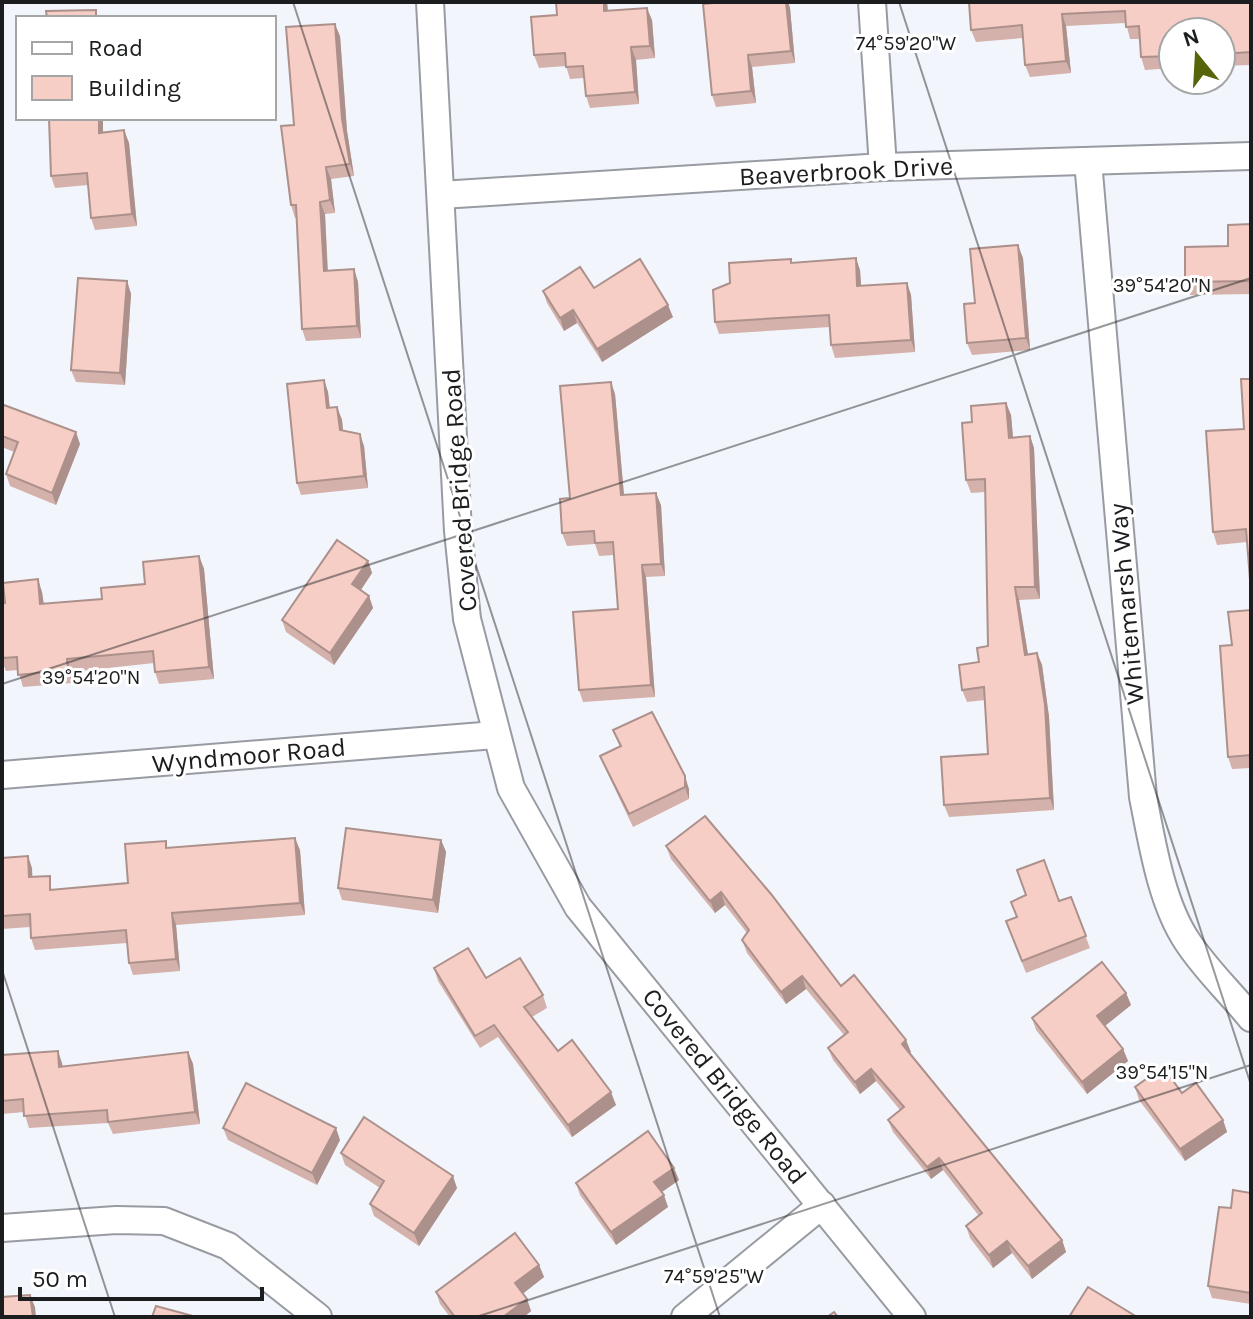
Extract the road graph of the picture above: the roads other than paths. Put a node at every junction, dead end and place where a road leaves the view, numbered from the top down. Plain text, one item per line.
1 (430, 2) edge
2 (872, 2) edge
3 (1251, 156) edge
4 (1088, 161) junction
5 (883, 167) junction
6 (441, 195) junction
7 (495, 735) junction
8 (2, 775) edge
9 (1251, 1018) edge
10 (822, 1205) junction
11 (2, 1228) edge
12 (318, 1317) edge
13 (685, 1317) edge
14 (912, 1317) edge

1 - 6 street, Covered Bridge Road
2 - 5 street
3 - 4 street, Beaverbrook Drive
4 - 5 street, Beaverbrook Drive
4 - 9 street, Whitemarsh Way
5 - 6 street, Beaverbrook Drive
6 - 7 street, Covered Bridge Road
7 - 8 street, Wyndmoor Road
7 - 10 street, Covered Bridge Road
10 - 13 street
10 - 14 street, Covered Bridge Road
11 - 12 street

